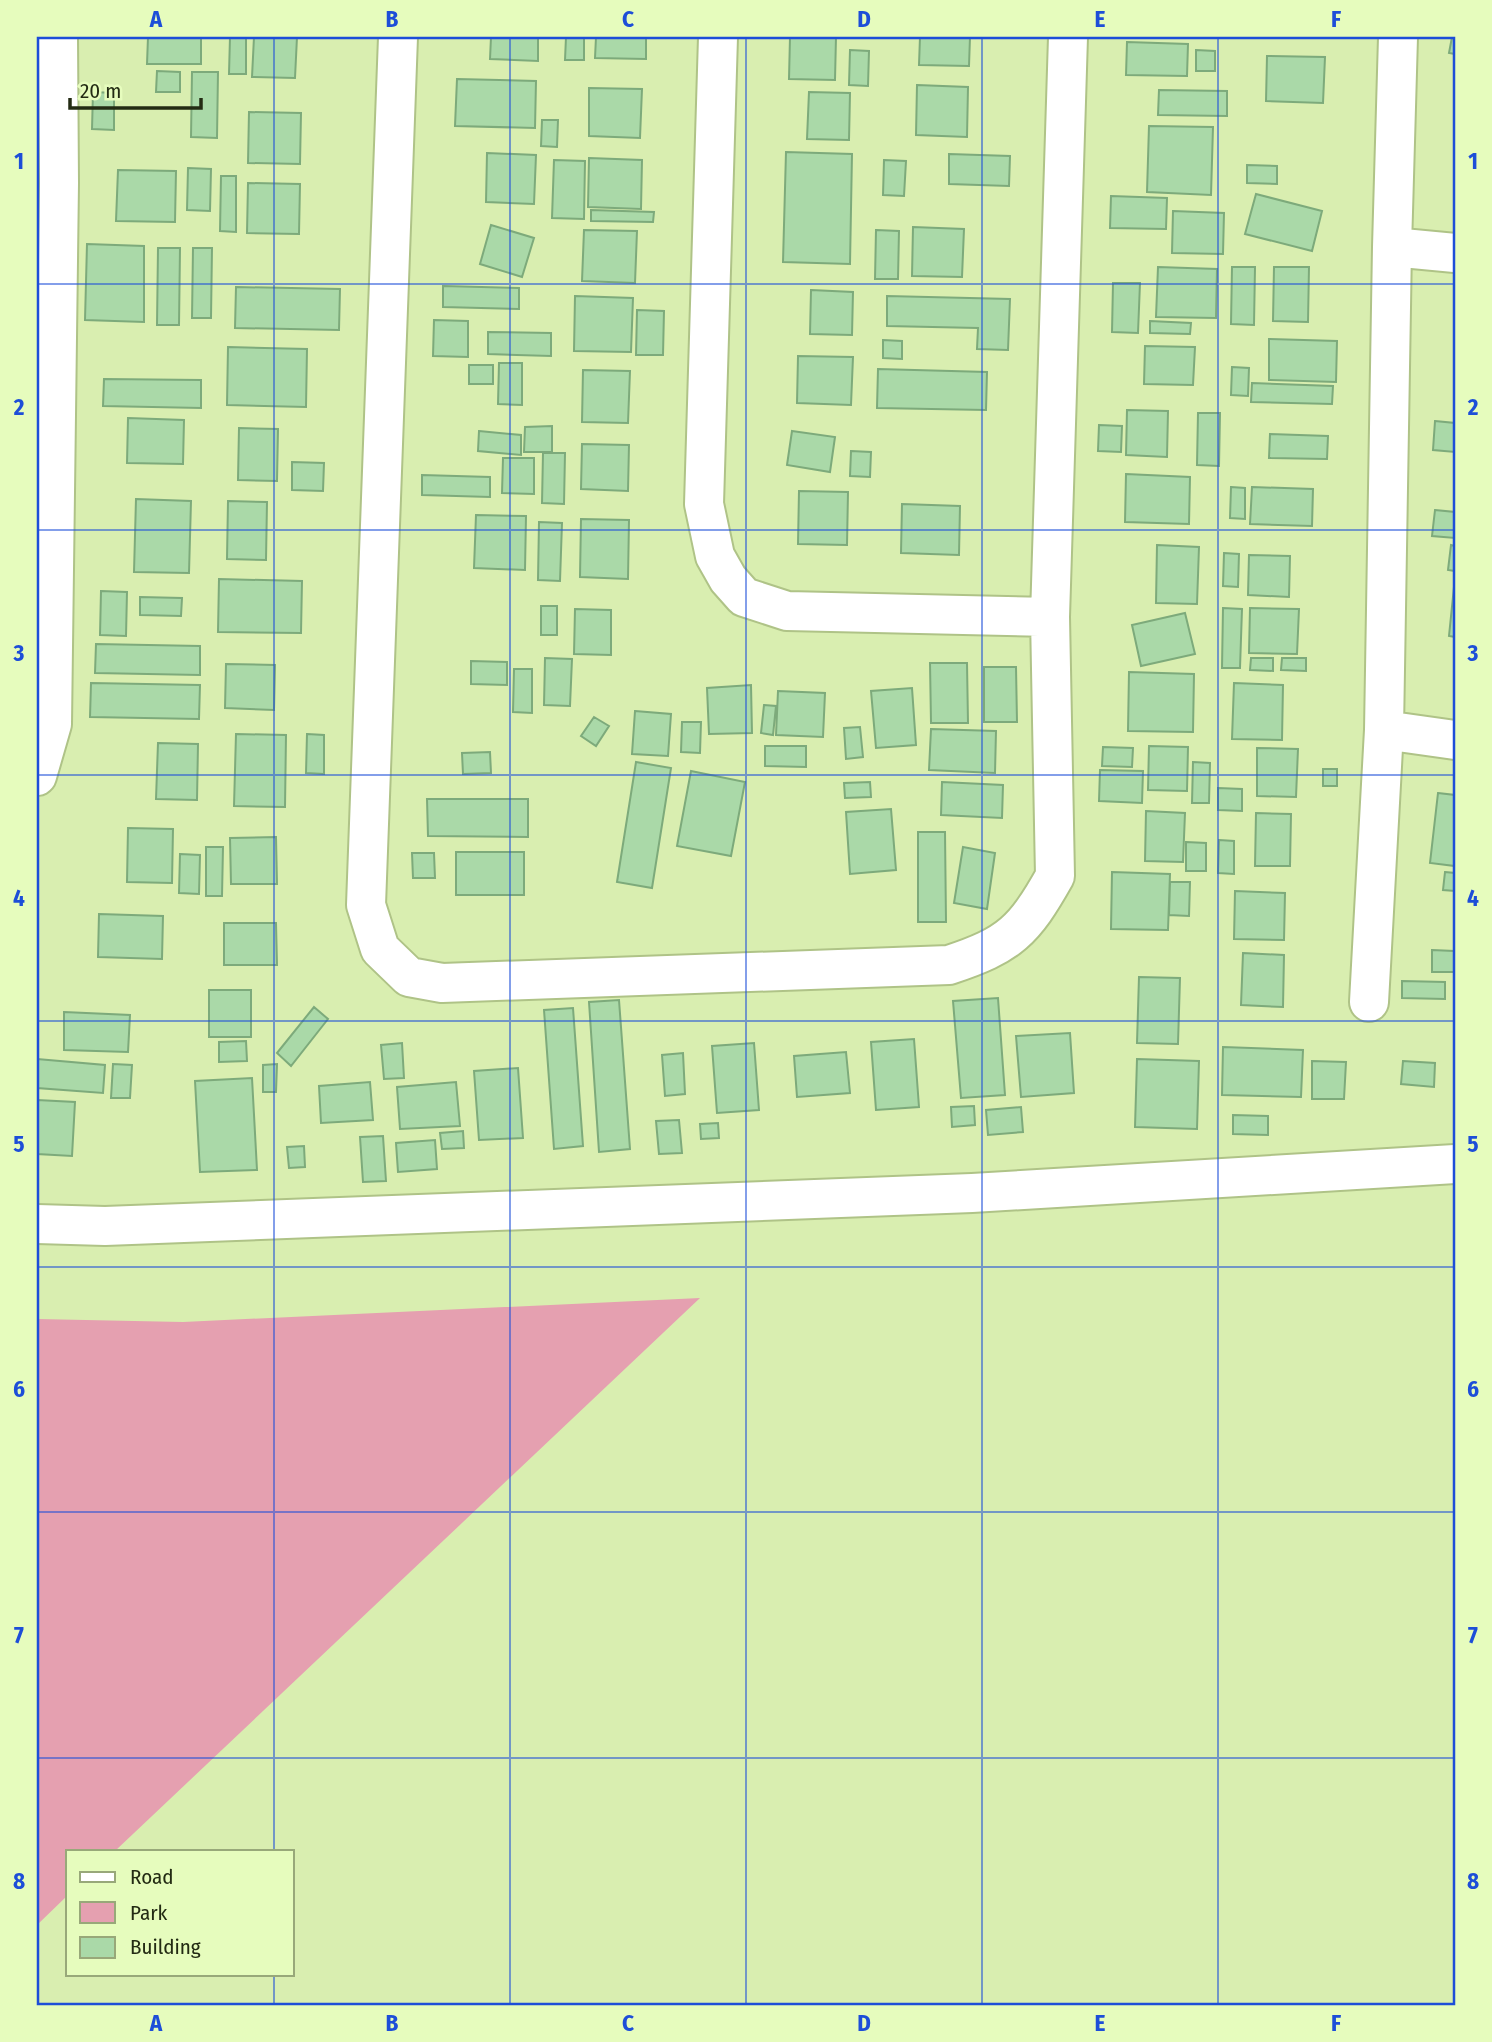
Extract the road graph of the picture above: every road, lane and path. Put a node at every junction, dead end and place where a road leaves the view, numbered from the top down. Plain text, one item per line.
1 (58, 37) edge
2 (398, 37) edge
3 (718, 37) edge
4 (1068, 37) edge
5 (1398, 37) edge
6 (48, 183) edge
7 (1392, 247) junction
8 (1455, 253) edge
9 (1050, 617) junction
10 (1384, 730) junction
11 (1455, 740) edge
12 (37, 776) edge
13 (1369, 1002) dead end
14 (1455, 1164) edge
15 (37, 1224) edge

1 - 6 street
2 - 9 street
3 - 9 street
4 - 9 street
5 - 7 street
6 - 12 street
7 - 8 street
7 - 10 street
10 - 11 street
10 - 13 street
14 - 15 street

